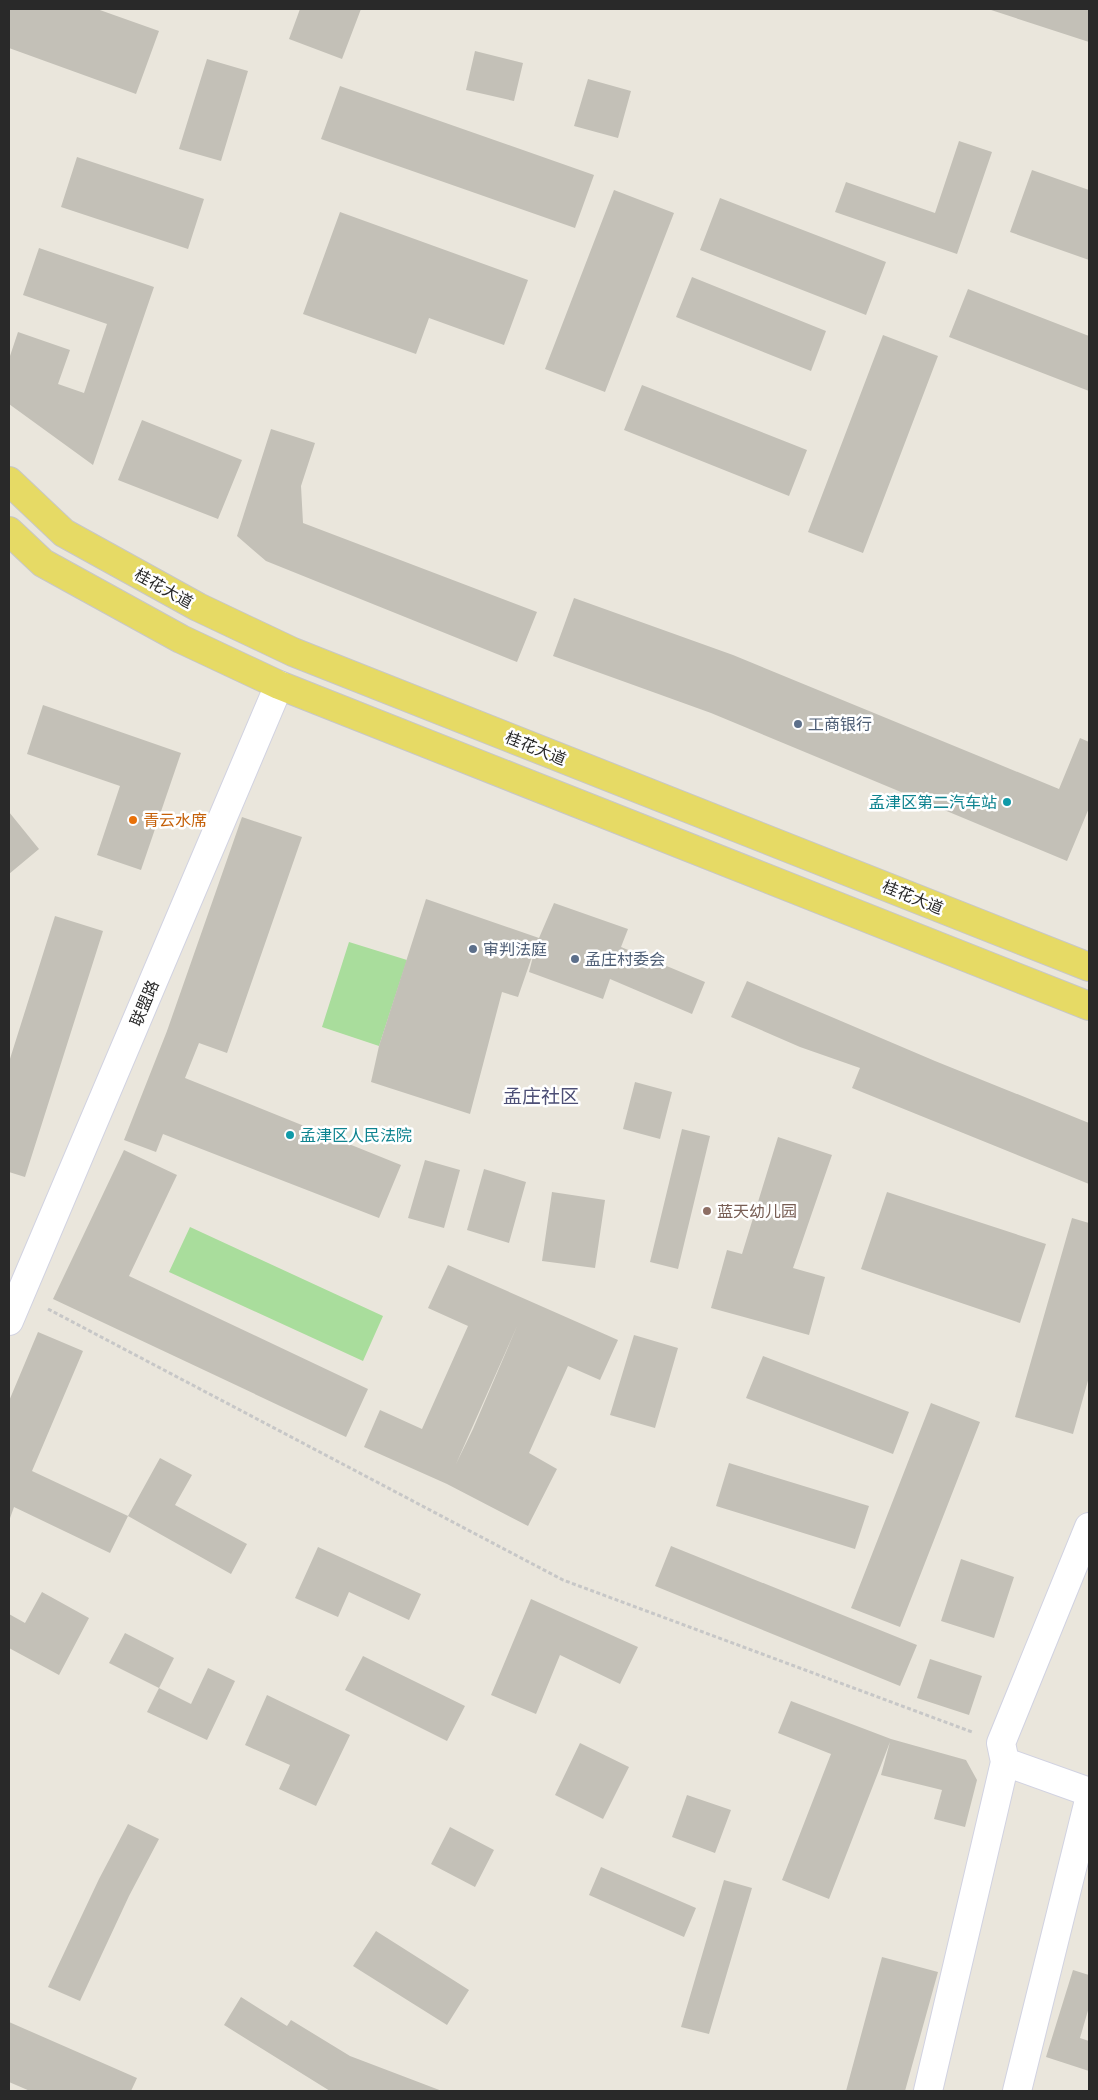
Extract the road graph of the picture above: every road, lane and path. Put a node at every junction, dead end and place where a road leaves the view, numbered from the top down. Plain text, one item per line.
1 (9, 481) edge
2 (9, 531) edge
3 (279, 685) junction
4 (1089, 967) edge
5 (1089, 1006) edge
6 (20, 1294) junction
7 (9, 1321) edge
8 (1089, 1527) edge
9 (1003, 1752) junction
10 (1089, 1792) edge
11 (1089, 1800) edge
12 (928, 2091) edge
13 (1017, 2091) edge

1 - 4 main road, 桂花大道
2 - 3 main road
3 - 5 main road
3 - 6 street, 联盟路
6 - 7 street, 联盟路
6 - 9 path
8 - 9 street
9 - 10 street
9 - 12 street
11 - 13 street

